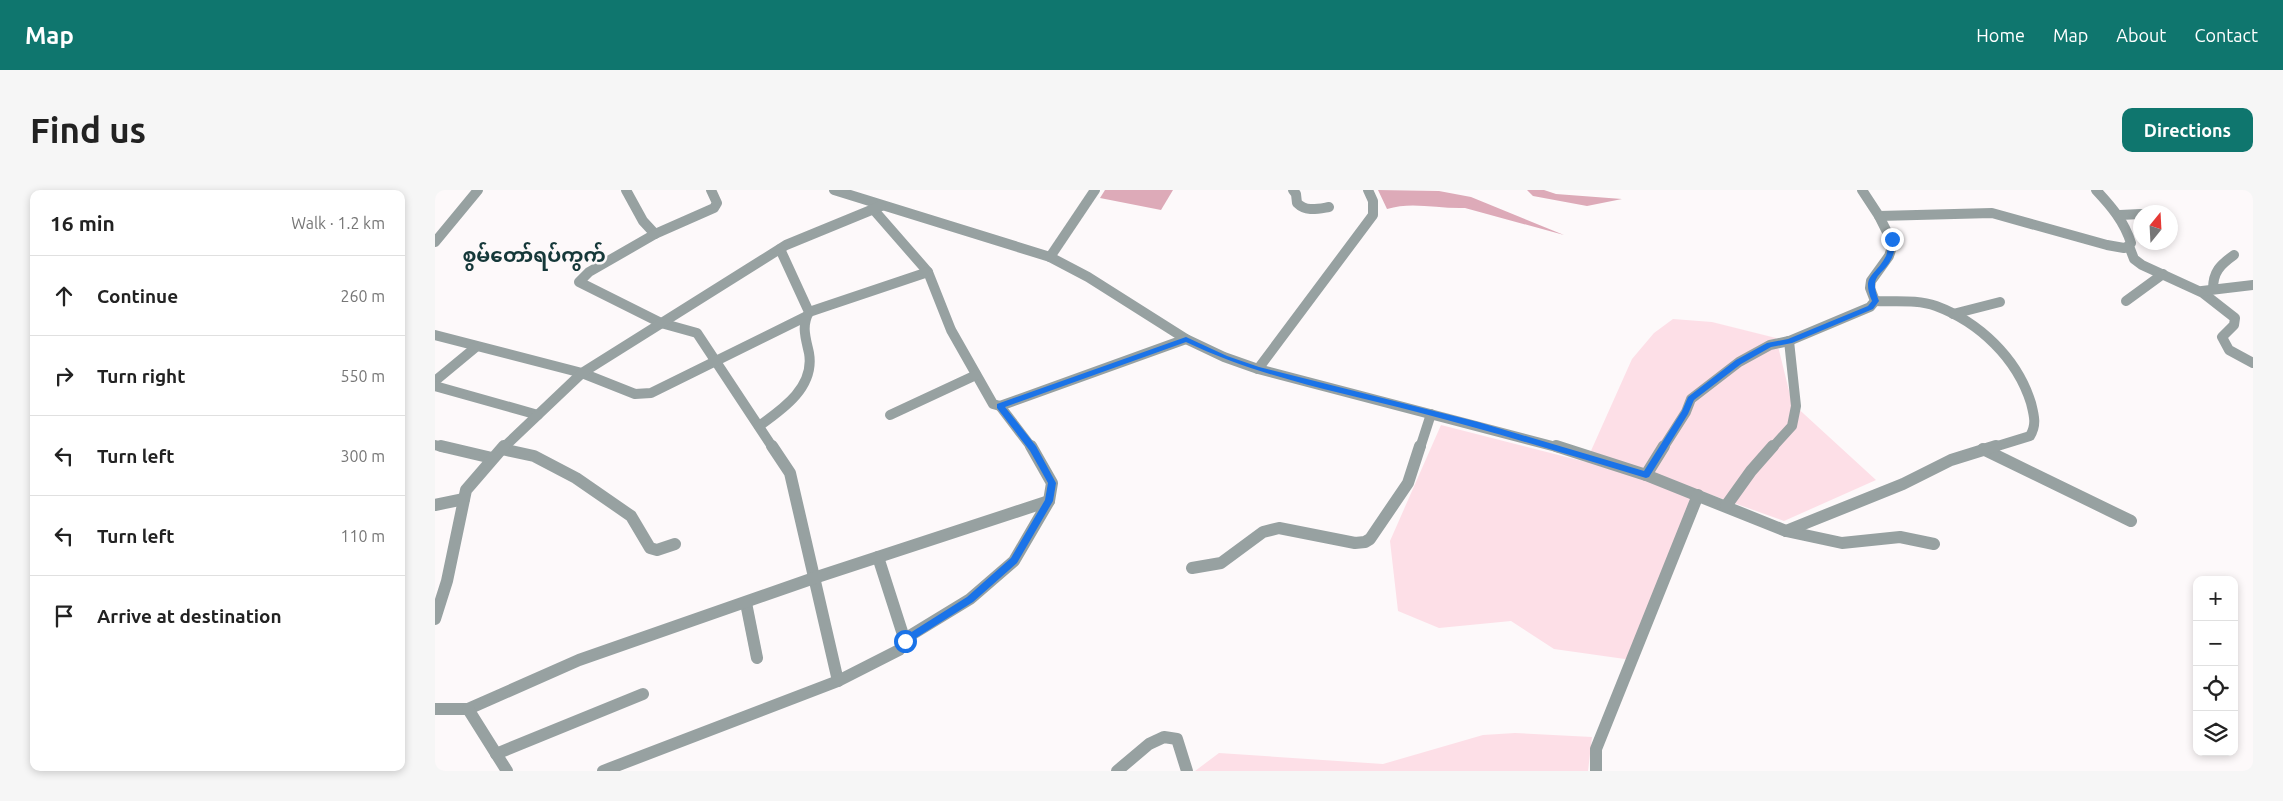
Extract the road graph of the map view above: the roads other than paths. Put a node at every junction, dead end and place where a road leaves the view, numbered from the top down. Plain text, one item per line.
1 (478, 190) edge
2 (626, 190) edge
3 (711, 190) edge
4 (834, 190) edge
5 (1095, 190) edge
6 (1293, 190) edge
7 (1368, 190) edge
8 (1862, 190) edge
9 (2096, 190) edge
10 (855, 193) edge
11 (877, 208) junction
12 (1329, 208) dead end
13 (2133, 214) edge
14 (2120, 215) junction
15 (1879, 216) junction
16 (655, 234) junction
17 (435, 242) edge
18 (2129, 246) junction
19 (780, 248) junction
20 (2234, 255) dead end
21 (1050, 257) junction
22 (928, 272) junction
23 (2163, 274) junction
24 (2253, 285) edge
25 (2213, 289) junction
26 (2202, 291) junction
27 (1875, 301) junction
28 (2126, 301) dead end
29 (2000, 302) dead end
30 (807, 314) junction
31 (1953, 314) junction
32 (661, 322) junction
33 (435, 335) edge
34 (1186, 339) junction
35 (1789, 341) junction
36 (476, 347) junction
37 (716, 360) junction
38 (2253, 363) edge
39 (1258, 369) junction
40 (582, 373) junction
41 (976, 375) junction
42 (435, 381) edge
43 (435, 386) edge
44 (1000, 406) junction
45 (1431, 414) junction
46 (538, 415) junction
47 (890, 415) dead end
48 (759, 426) junction
49 (435, 445) edge
50 (502, 449) junction
51 (1983, 449) junction
52 (492, 458) junction
53 (1646, 475) junction
54 (1698, 495) junction
55 (464, 499) junction
56 (1049, 501) junction
57 (435, 505) edge
58 (1726, 506) junction
59 (2131, 521) dead end
60 (1786, 531) junction
61 (675, 544) dead end
62 (1934, 544) dead end
63 (877, 557) junction
64 (1192, 568) dead end
65 (814, 578) junction
66 (746, 603) junction
67 (435, 619) edge
68 (905, 641) junction
69 (757, 658) dead end
70 (838, 681) junction
71 (643, 694) dead end
72 (435, 709) edge
73 (468, 709) junction
74 (496, 754) junction
75 (507, 771) edge
76 (603, 771) edge
77 (1117, 771) edge
78 (1187, 771) edge
79 (1596, 771) edge

1 - 17 street
2 - 16 street
3 - 16 street
4 - 10 street
5 - 21 street
6 - 12 street
7 - 39 street
8 - 15 street
9 - 14 street
10 - 11 street
11 - 19 street
11 - 21 street
11 - 22 street
13 - 14 street
14 - 18 street
15 - 18 street
15 - 27 street
16 - 32 street
18 - 23 street
19 - 30 street
19 - 32 street
20 - 25 street
21 - 34 street
22 - 30 street
22 - 41 street
23 - 26 street
23 - 28 street
24 - 25 street
25 - 26 street
26 - 38 street
27 - 31 street
27 - 35 street
29 - 31 street
30 - 37 street
30 - 48 street
31 - 51 street
32 - 37 street
32 - 40 street
33 - 36 street
34 - 39 street
34 - 44 street
35 - 53 street
35 - 58 street
36 - 40 street
36 - 42 street
37 - 40 street
37 - 48 street
39 - 45 street
40 - 46 street
41 - 44 street
41 - 47 street
43 - 46 street
44 - 56 street
45 - 53 street
45 - 64 street
46 - 50 street
48 - 65 street
49 - 52 street
50 - 52 street
50 - 61 street
51 - 59 street
51 - 60 street
52 - 55 street
53 - 54 street
54 - 58 street
54 - 79 street
55 - 57 street
55 - 67 street
56 - 63 street
56 - 68 street
58 - 60 street
60 - 62 street
63 - 65 street
63 - 68 street
65 - 66 street
65 - 70 street
66 - 69 street
66 - 73 street
68 - 70 street
70 - 76 street
71 - 74 street
72 - 73 street
73 - 74 street
74 - 75 street
77 - 78 street

